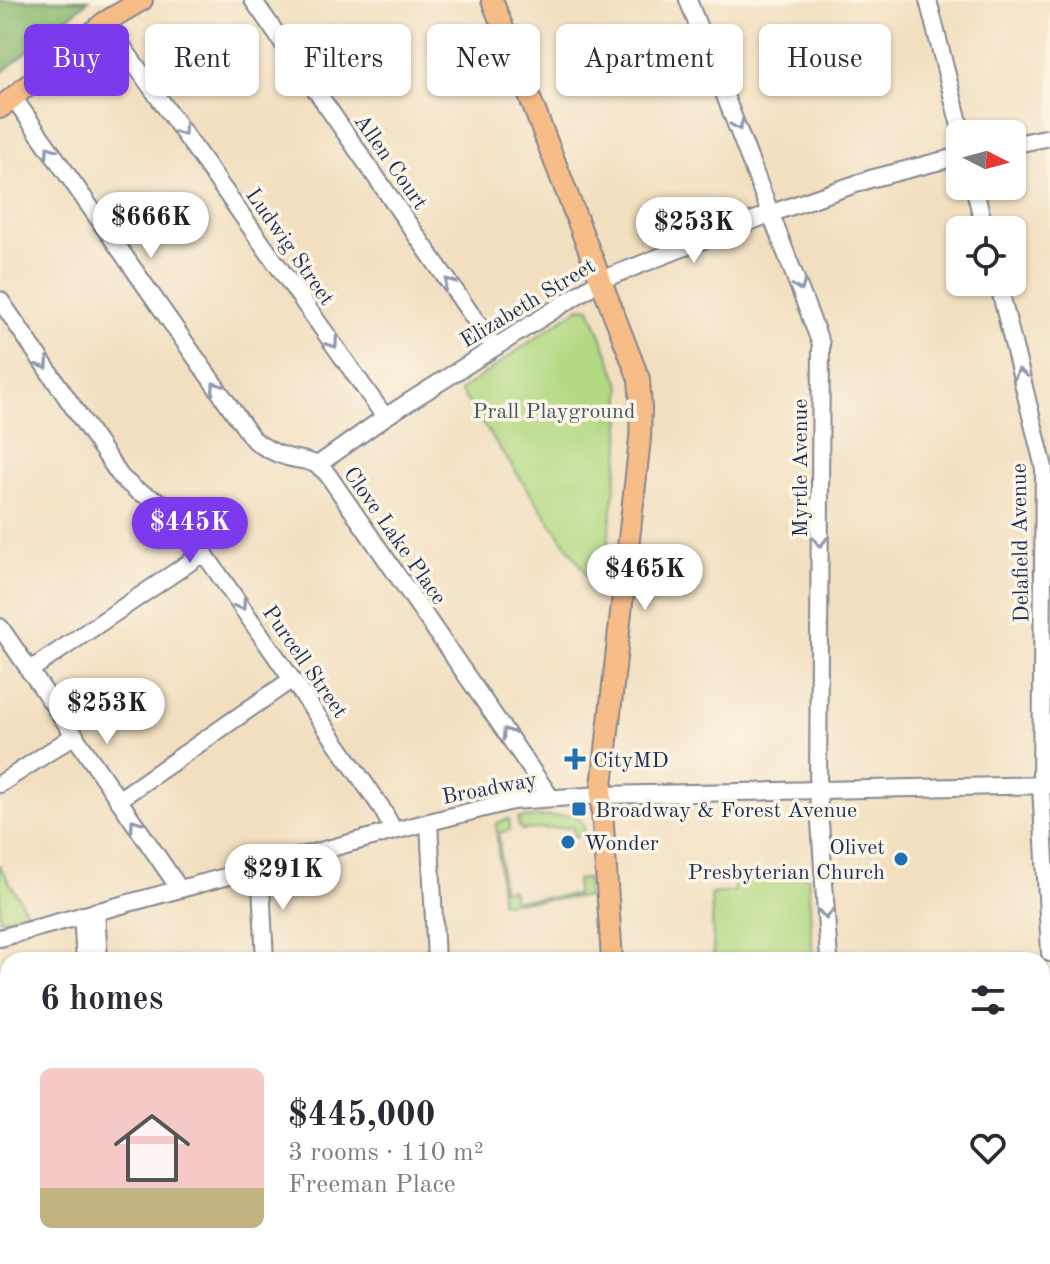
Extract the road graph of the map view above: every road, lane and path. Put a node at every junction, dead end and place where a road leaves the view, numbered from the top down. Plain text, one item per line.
1 (142, 0) edge
2 (253, 0) edge
3 (492, 0) edge
4 (688, 0) edge
5 (928, 0) edge
6 (105, 22) junction
7 (6, 102) edge
8 (958, 120) edge
9 (1050, 137) edge
10 (1026, 142) edge
11 (946, 160) edge
12 (772, 213) junction
13 (601, 280) junction
14 (1001, 296) edge
15 (0, 300) edge
16 (494, 347) junction
17 (385, 417) junction
18 (319, 464) junction
19 (205, 552) junction
20 (0, 627) edge
21 (29, 671) junction
22 (291, 680) junction
23 (75, 735) junction
24 (0, 784) edge
25 (1045, 785) edge
26 (818, 791) junction
27 (601, 795) junction
28 (551, 798) junction
29 (118, 800) junction
30 (429, 822) junction
31 (394, 831) junction
32 (260, 867) junction
33 (179, 888) junction
34 (89, 913) junction
35 (0, 938) edge
36 (86, 952) edge
37 (97, 952) edge
38 (265, 952) edge
39 (436, 952) edge
40 (611, 952) edge
41 (828, 952) edge
42 (1050, 952) edge

1 - 6 main road
16 -> 2 street, Allen Court
3 - 13 main road
4 -> 12 street, Myrtle Avenue
5 - 8 street
6 - 7 main road
6 -> 17 street, Ludwig Street
18 -> 7 street, Clove Lake Place
9 - 10 street
11 - 12 street, Elizabeth Street
12 - 13 street, Elizabeth Street
12 -> 26 street, Myrtle Avenue
13 - 16 street, Elizabeth Street
13 - 27 main road
25 -> 14 street, Delafield Avenue
15 -> 19 street, Purcell Street
16 - 17 street, Elizabeth Street
17 - 18 street, Elizabeth Street
28 -> 18 street, Clove Lake Place
19 - 21 street
19 -> 22 street, Purcell Street
20 - 21 street
21 - 23 street
22 - 29 street
22 - 31 street, Purcell Street
23 - 24 street
23 - 29 street
25 - 26 street, Broadway
25 - 42 street, Delafield Avenue
26 - 27 street, Broadway
26 -> 41 street, Myrtle Avenue
27 - 28 street, Broadway
27 - 40 main road
28 - 30 street, Broadway
33 -> 29 street
30 - 31 street, Broadway
30 - 39 street
31 - 32 street, Broadway
32 - 33 street, Broadway
32 - 38 street
33 - 34 street, Broadway
34 - 35 street, Broadway
34 - 36 street
34 - 37 street

